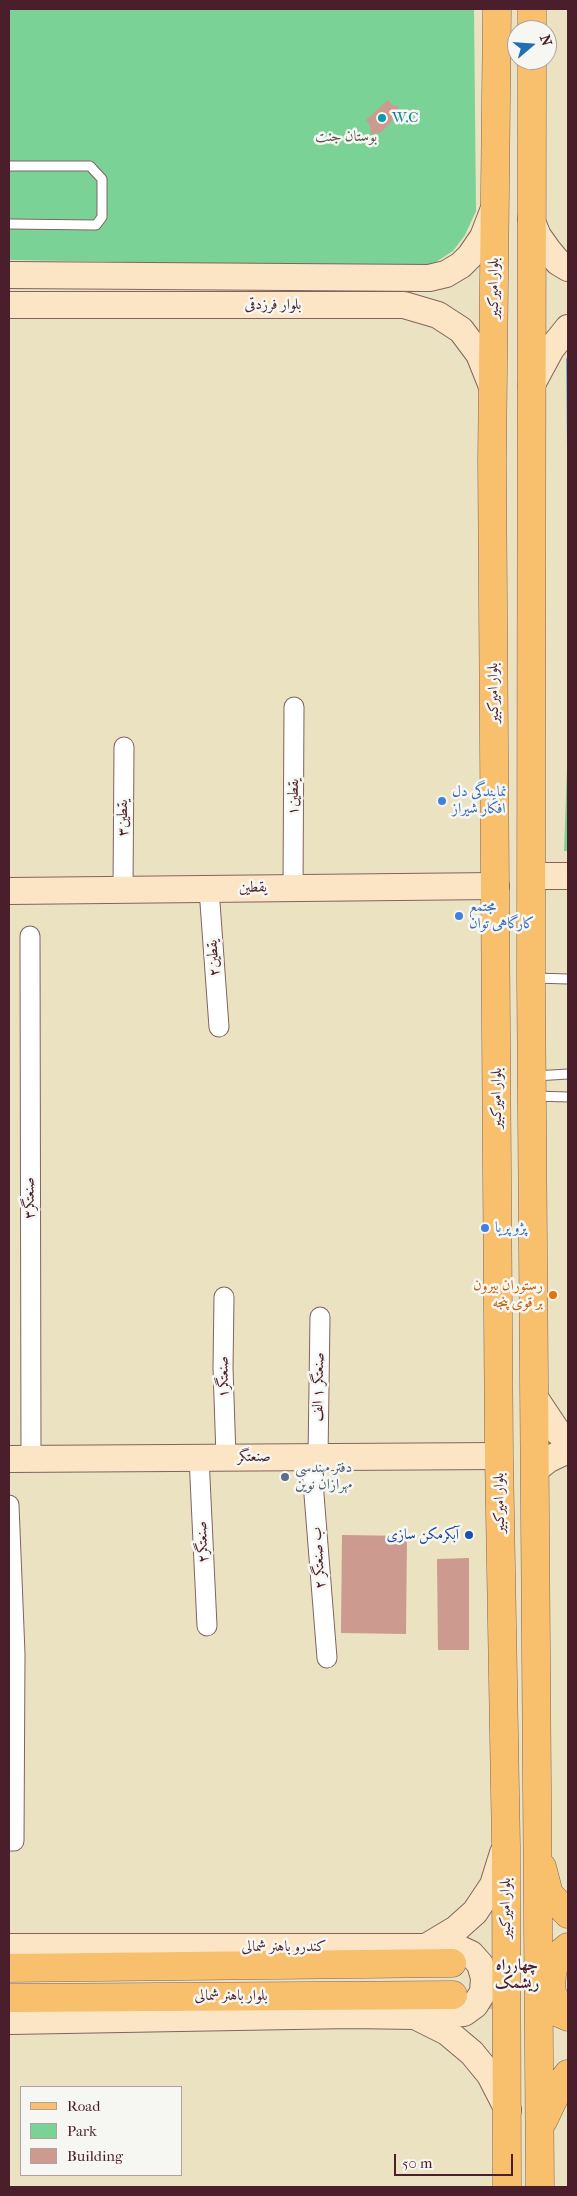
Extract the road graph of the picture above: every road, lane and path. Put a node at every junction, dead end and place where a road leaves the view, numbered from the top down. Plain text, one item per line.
1 (497, 9) edge
2 (532, 70) edge
3 (9, 166) edge
4 (494, 211) junction
5 (530, 219) junction
6 (9, 224) edge
7 (568, 268) edge
8 (9, 275) edge
9 (403, 278) junction
10 (9, 305) edge
11 (404, 305) junction
12 (568, 328) edge
13 (531, 386) junction
14 (494, 392) junction
15 (294, 707) dead end
16 (124, 747) dead end
17 (531, 876) junction
18 (568, 876) edge
19 (496, 886) junction
20 (293, 888) junction
21 (209, 889) junction
22 (123, 890) junction
23 (9, 891) edge
24 (30, 936) dead end
25 (531, 978) junction
26 (568, 979) edge
27 (219, 1027) dead end
28 (568, 1074) edge
29 (532, 1086) junction
30 (568, 1097) edge
31 (224, 1297) dead end
32 (320, 1317) dead end
33 (535, 1398) junction
34 (568, 1441) edge
35 (568, 1450) edge
36 (499, 1456) junction
37 (226, 1457) junction
38 (314, 1457) junction
39 (198, 1458) junction
40 (20, 1459) edge
41 (536, 1469) junction
42 (9, 1505) edge
43 (207, 1626) dead end
44 (327, 1658) dead end
45 (503, 1672) junction
46 (536, 1673) junction
47 (11, 1841) edge
48 (506, 1846) junction
49 (536, 1847) junction
50 (568, 1914) edge
51 (9, 1947) edge
52 (426, 1947) junction
53 (568, 1947) edge
54 (452, 1963) dead end
55 (9, 1968) edge
56 (453, 1995) tunnel mouth
57 (9, 1998) edge
58 (415, 2016) junction
59 (568, 2017) edge
60 (9, 2022) edge
61 (568, 2074) edge
62 (508, 2110) junction
63 (540, 2129) junction
64 (508, 2187) edge
65 (540, 2187) edge

1 - 4 main road, بلوار امیرکبیر
2 - 5 main road, بلوار امیرکبیر
3 - 6 lane
4 - 9 main road, بلوار فرزدقی
4 - 14 main road, بلوار امیرکبیر
5 - 7 main road
5 - 13 main road, بلوار امیرکبیر
8 - 9 main road, بلوار فرزدقی
9 - 11 main road
10 - 11 main road, بلوار فرزدقی
11 - 14 main road, بلوار فرزدقی
12 - 13 main road
13 - 17 main road, بلوار امیرکبیر
14 - 19 main road, بلوار امیرکبیر
15 - 20 street, یقطین۱
16 - 22 street, یقطین۳
17 - 18 main road
17 - 25 main road, بلوار امیرکبیر
19 - 20 main road, یقطین
19 - 36 main road, بلوار امیرکبیر
20 - 21 main road, یقطین
21 - 22 main road, یقطین
21 - 27 street, یقطین۲
22 - 23 main road, یقطین
24 - 40 street, صنعتگر۳
25 - 26 lane
25 - 29 main road, بلوار امیرکبیر
28 - 29 lane
29 - 30 lane
29 - 33 main road, بلوار امیرکبیر
31 - 37 street, صنعتگر۱
32 - 38 street, صنعتگر ۱ الف
33 - 34 main road
33 - 41 main road, بلوار امیرکبیر
35 - 41 main road
36 - 38 main road, صنعتگر
36 - 45 main road, بلوار امیرکبیر
37 - 38 main road, صنعتگر
37 - 39 main road, صنعتگر
38 - 44 street, ۲ ب صنعتگر
39 - 40 main road, صنعتگر
39 - 43 street, صنعتگر۲
41 - 46 main road, بلوار امیرکبیر
42 - 47 street
45 - 46 main road
45 - 48 main road, بلوار امیرکبیر
46 - 49 main road, بلوار امیرکبیر
48 - 52 main road
48 - 62 main road, بلوار امیرکبیر
49 - 50 main road
49 - 63 main road, بلوار امیرکبیر
51 - 52 main road, کندرو باهنر شمالی
52 - 58 main road, کندرو باهنر شمالی
53 - 59 main road
54 - 55 main road, بلوار باهنر شمالی
56 - 57 main road, بلوار باهنر شمالی
58 - 60 main road
58 - 62 main road
61 - 63 main road
62 - 64 main road, بلوار امیرکبیر
63 - 65 main road, بلوار امیرکبیر

